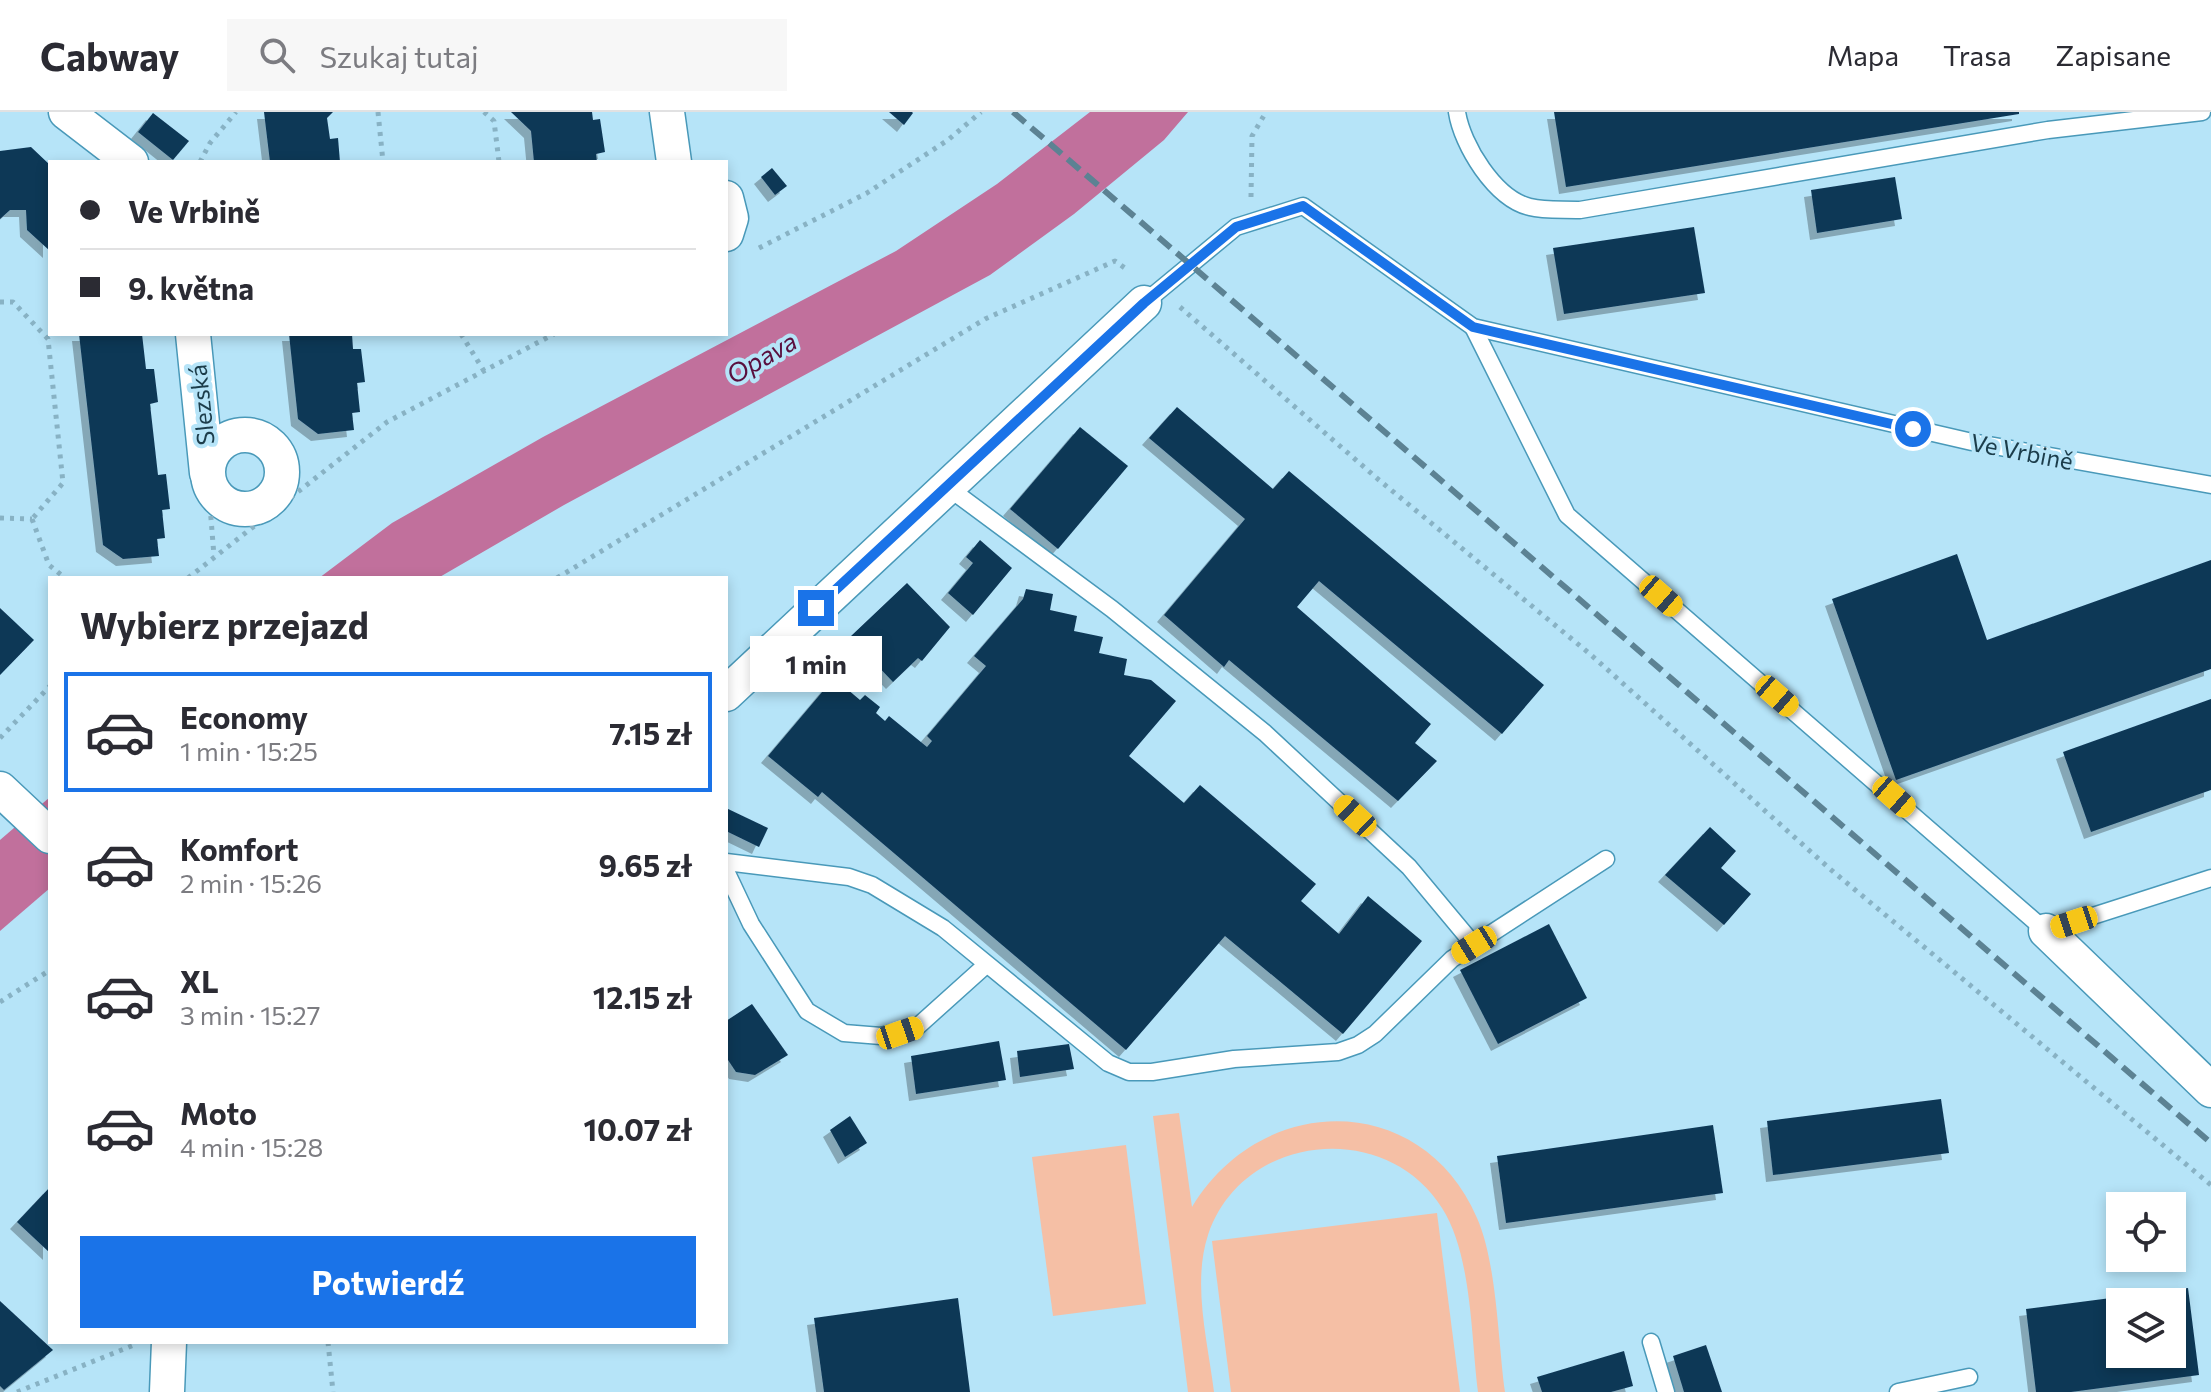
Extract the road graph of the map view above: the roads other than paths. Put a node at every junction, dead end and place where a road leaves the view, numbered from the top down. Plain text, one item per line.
1 (66, 112) edge
2 (667, 112) edge
3 (1457, 112) edge
4 (2202, 112) edge
5 (128, 160) edge
6 (674, 160) edge
7 (728, 206) edge
8 (728, 228) edge
9 (1152, 297) joint
10 (1473, 327) junction
11 (193, 336) edge
12 (208, 476) road end
13 (2211, 485) edge
14 (946, 486) junction
15 (728, 692) edge
16 (0, 789) edge
17 (48, 834) edge
18 (1606, 859) dead end
19 (728, 862) edge
20 (728, 875) edge
21 (2211, 878) edge
22 (2046, 931) junction
23 (1474, 945) junction
24 (986, 965) junction
25 (2211, 1090) edge
26 (1651, 1342) dead end
27 (169, 1344) edge
28 (1969, 1377) dead end
29 (167, 1392) edge
30 (1666, 1392) edge
31 (1898, 1392) edge

1 - 5 street
2 - 6 street
3 - 4 lane
7 - 8 street
9 - 10 lane, Ve Vrbině
9 - 14 street
10 - 13 lane, Ve Vrbině
10 - 22 lane
11 - 12 street, Slezská
14 - 15 street
14 - 23 lane
16 - 17 street
18 - 23 lane
19 - 24 lane
20 - 24 lane
21 - 22 lane
22 - 25 street
23 - 24 lane
26 - 30 lane
27 - 29 street
28 - 31 lane

